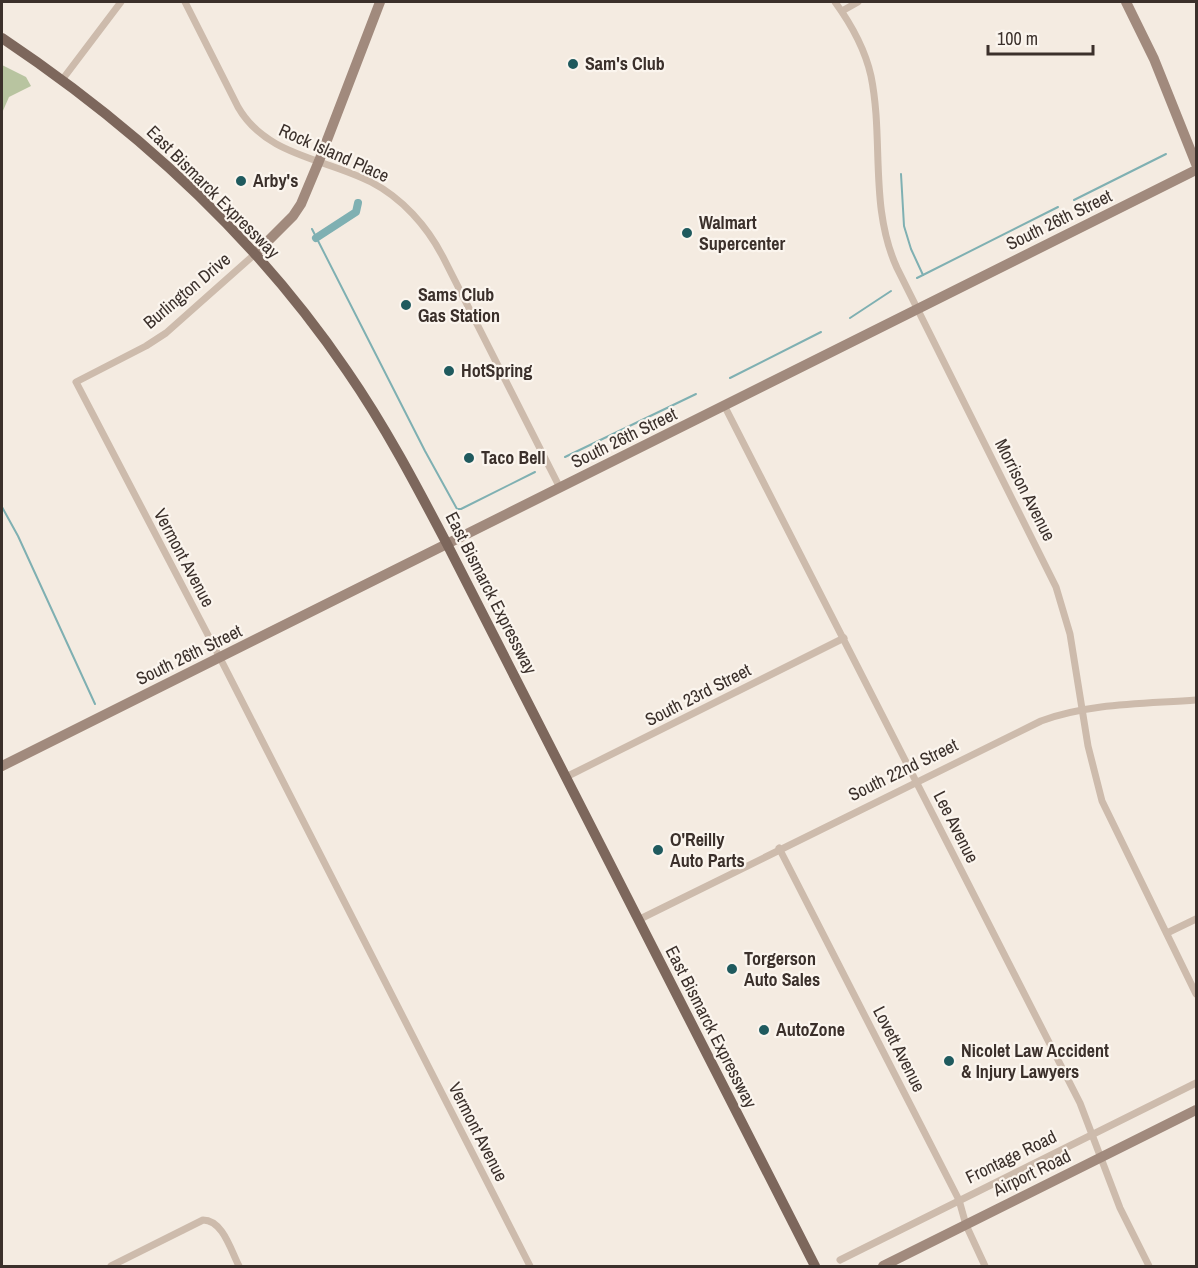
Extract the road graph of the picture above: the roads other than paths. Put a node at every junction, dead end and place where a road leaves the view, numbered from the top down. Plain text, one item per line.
1 (121, 2) edge
2 (185, 2) edge
3 (380, 2) edge
4 (835, 2) edge
5 (858, 2) edge
6 (1126, 2) edge
7 (842, 11) junction
8 (2, 38) edge
9 (62, 80) junction
10 (319, 162) junction
11 (1197, 164) edge
12 (1197, 170) edge
13 (255, 254) junction
14 (918, 309) junction
15 (76, 381) joint
16 (724, 407) junction
17 (560, 488) junction
18 (447, 544) junction
19 (844, 638) junction
20 (220, 658) junction
21 (1197, 700) edge
22 (1082, 709) junction
23 (2, 766) edge
24 (566, 777) junction
25 (916, 781) junction
26 (779, 848) junction
27 (1197, 919) edge
28 (638, 920) junction
29 (1167, 933) junction
30 (1197, 994) edge
31 (1197, 1083) edge
32 (1197, 1110) edge
33 (1092, 1134) junction
34 (1101, 1158) junction
35 (959, 1200) junction
36 (966, 1225) junction
37 (840, 1260) dead end
38 (111, 1266) edge
39 (239, 1266) edge
40 (530, 1266) edge
41 (815, 1266) edge
42 (882, 1266) edge
43 (985, 1266) edge
44 (1149, 1266) edge

1 - 9 street
2 - 10 street, Rock Island Place
3 - 10 street, Burlington Drive
4 - 7 street, Morrison Avenue
5 - 7 street
6 - 11 street
7 - 14 street, Morrison Avenue
8 - 9 main road, East Bismarck Expressway
9 - 13 main road, East Bismarck Expressway
10 - 13 street, Burlington Drive
10 - 17 street, Rock Island Place
12 - 14 street, South 26th Street
13 - 15 street, Burlington Drive
13 - 18 main road, East Bismarck Expressway
14 - 16 street, South 26th Street
14 - 22 street, Morrison Avenue
15 - 20 street, Vermont Avenue
16 - 17 street, South 26th Street
16 - 19 street, Lee Avenue
17 - 18 street, South 26th Street
18 - 20 street, South 26th Street
18 - 24 main road, East Bismarck Expressway
19 - 24 street, South 23rd Street
19 - 25 street, Lee Avenue
20 - 23 street, South 26th Street
20 - 40 street, Vermont Avenue
21 - 22 street, South 22nd Street
22 - 25 street, South 22nd Street
22 - 29 street, Morrison Avenue
24 - 28 main road, East Bismarck Expressway
25 - 26 street, South 22nd Street
25 - 33 street, Lee Avenue
26 - 28 street, South 22nd Street
26 - 35 street, Lovett Avenue
27 - 29 street
28 - 41 main road, East Bismarck Expressway
29 - 30 street, Morrison Avenue
31 - 33 street, Frontage Road
32 - 34 street, Airport Road
33 - 34 street, Lee Avenue
33 - 35 street, Frontage Road
34 - 36 street, Airport Road
34 - 44 street, Lee Avenue
35 - 36 street, Lovett Avenue
35 - 37 street, Frontage Road
36 - 42 street, Airport Road
36 - 43 street, Lovett Avenue
38 - 39 street

